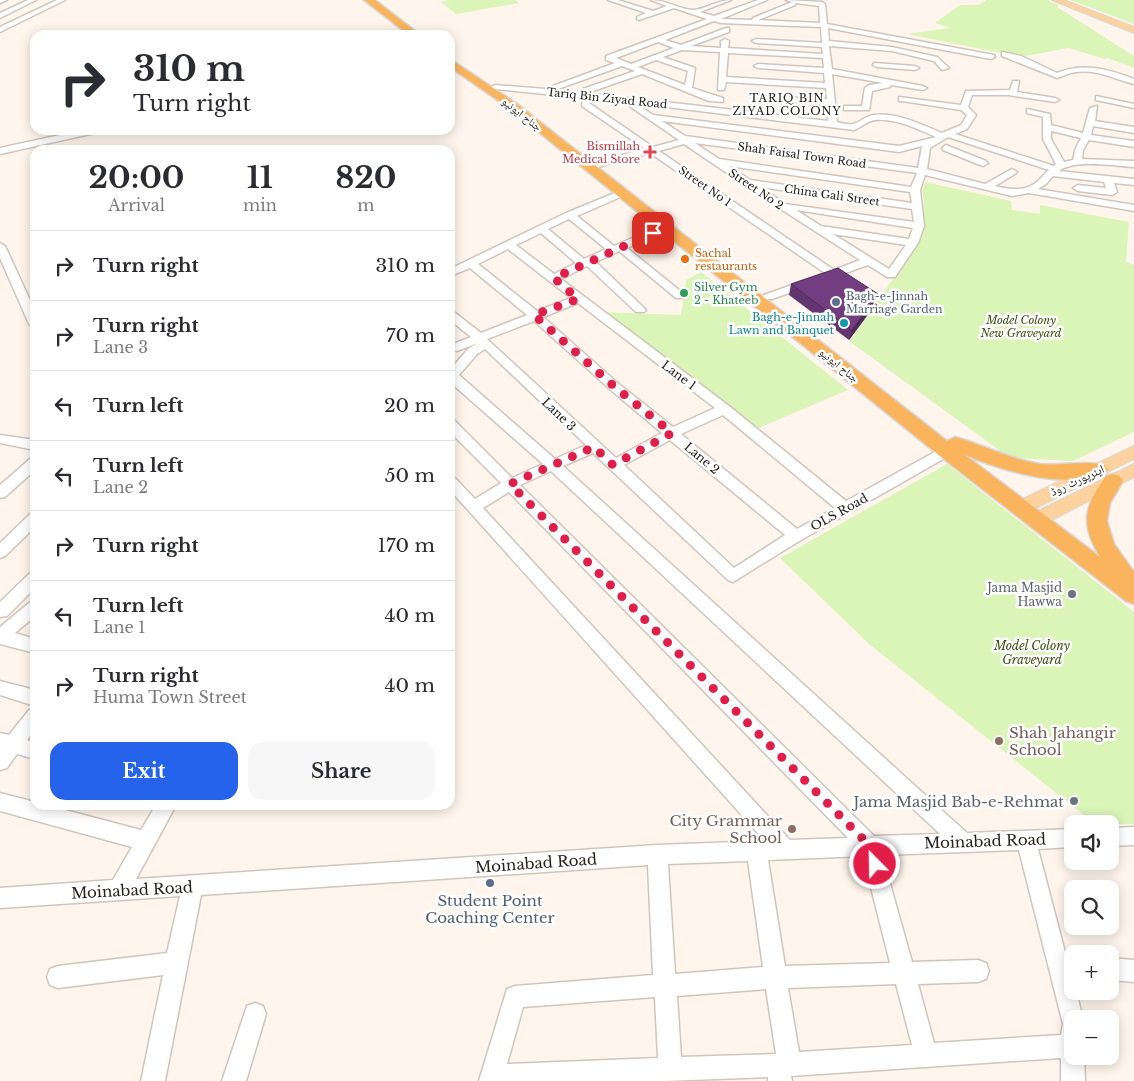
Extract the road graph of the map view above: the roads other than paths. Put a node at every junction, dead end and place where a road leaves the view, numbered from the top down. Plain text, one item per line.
1 (4, 0) edge
2 (33, 0) edge
3 (62, 0) edge
4 (369, 0) edge
5 (378, 0) edge
6 (611, 0) edge
7 (654, 0) edge
8 (690, 0) edge
9 (728, 0) edge
10 (764, 0) edge
11 (1056, 0) edge
12 (0, 1) edge
13 (673, 6) junction
14 (793, 9) edge
15 (694, 12) junction
16 (652, 13) junction
17 (0, 16) edge
18 (639, 18) dead end
19 (718, 20) junction
20 (752, 21) junction
21 (823, 26) junction
22 (0, 30) edge
23 (408, 30) edge
24 (417, 30) edge
25 (726, 30) junction
26 (1134, 30) edge
27 (815, 34) dead end
28 (899, 39) junction
29 (659, 40) junction
30 (756, 41) junction
31 (826, 41) junction
32 (683, 48) junction
33 (889, 49) junction
34 (725, 50) junction
35 (757, 52) junction
36 (1005, 54) dead end
37 (827, 56) junction
38 (656, 57) junction
39 (991, 57) dead end
40 (455, 59) edge
41 (622, 63) junction
42 (455, 65) edge
43 (877, 65) junction
44 (758, 66) junction
45 (631, 67) junction
46 (915, 68) dead end
47 (945, 68) dead end
48 (642, 71) junction
49 (828, 71) junction
50 (722, 79) junction
51 (870, 79) junction
52 (758, 81) junction
53 (890, 82) junction
54 (1134, 82) edge
55 (1016, 84) dead end
56 (830, 86) junction
57 (496, 87) junction
58 (922, 88) dead end
59 (688, 90) junction
60 (544, 91) junction
61 (1011, 93) junction
62 (576, 95) junction
63 (588, 96) junction
64 (756, 98) junction
65 (1098, 98) dead end
66 (624, 99) junction
67 (902, 99) dead end
68 (720, 100) junction
69 (1055, 100) dead end
70 (831, 102) junction
71 (1134, 106) edge
72 (847, 108) dead end
73 (964, 108) junction
74 (1094, 108) dead end
75 (719, 110) junction
76 (1030, 111) dead end
77 (756, 114) junction
78 (918, 114) junction
79 (649, 117) junction
80 (817, 122) junction
81 (1090, 122) junction
82 (833, 124) junction
83 (1048, 127) junction
84 (1134, 130) edge
85 (72, 135) edge
86 (940, 137) junction
87 (1086, 137) junction
88 (811, 138) junction
89 (683, 140) junction
90 (1134, 144) edge
91 (946, 148) dead end
92 (652, 149) junction
93 (0, 151) edge
94 (1000, 152) junction
95 (806, 155) junction
96 (716, 162) junction
97 (1077, 162) junction
98 (598, 164) junction
99 (1134, 164) edge
100 (1056, 169) junction
101 (922, 171) junction
102 (1012, 172) dead end
103 (800, 173) junction
104 (1108, 179) junction
105 (1134, 182) edge
106 (747, 183) junction
107 (986, 187) junction
108 (1078, 188) dead end
109 (794, 189) junction
110 (915, 190) junction
111 (1029, 190) junction
112 (622, 193) junction
113 (780, 205) junction
114 (918, 207) junction
115 (1134, 208) edge
116 (570, 215) junction
117 (919, 226) junction
118 (666, 227) junction
119 (816, 228) junction
120 (542, 229) junction
121 (913, 243) junction
122 (509, 245) junction
123 (0, 246) edge
124 (616, 248) junction
125 (868, 261) junction
126 (585, 262) junction
127 (472, 264) junction
128 (455, 271) edge
129 (832, 274) junction
130 (554, 278) junction
131 (680, 296) dead end
132 (768, 297) junction
133 (578, 299) junction
134 (640, 310) dead end
135 (30, 313) edge
136 (534, 315) junction
137 (455, 318) edge
138 (481, 341) junction
139 (457, 347) dead end
140 (455, 371) edge
141 (455, 379) edge
142 (724, 409) junction
143 (455, 429) edge
144 (672, 433) junction
145 (0, 438) edge
146 (30, 439) edge
147 (30, 444) edge
148 (594, 447) junction
149 (951, 447) junction
150 (1134, 452) edge
151 (553, 465) junction
152 (613, 465) junction
153 (30, 466) edge
154 (1134, 470) edge
155 (1106, 475) junction
156 (510, 484) junction
157 (455, 487) edge
158 (0, 493) edge
159 (1025, 505) junction
160 (474, 507) junction
161 (846, 509) junction
162 (1046, 515) junction
163 (30, 523) edge
164 (796, 536) junction
165 (0, 552) edge
166 (733, 576) joint
167 (30, 583) edge
168 (1131, 586) edge
169 (1, 611) edge
170 (29, 612) edge
171 (1, 636) edge
172 (30, 645) edge
173 (0, 688) edge
174 (30, 697) edge
175 (30, 720) edge
176 (6, 743) edge
177 (30, 750) edge
178 (0, 762) edge
179 (0, 802) edge
180 (163, 810) edge
181 (1134, 836) edge
182 (1119, 837) edge
183 (1064, 838) edge
184 (1026, 840) junction
185 (146, 841) junction
186 (963, 842) junction
187 (870, 846) junction
188 (785, 849) junction
189 (756, 850) junction
190 (657, 855) junction
191 (192, 886) junction
192 (118, 891) junction
193 (0, 898) edge
194 (1064, 962) edge
195 (176, 963) junction
196 (1119, 970) edge
197 (978, 971) dead end
198 (1134, 971) edge
199 (904, 973) junction
200 (58, 977) dead end
201 (776, 977) junction
202 (664, 985) junction
203 (255, 1014) dead end
204 (1064, 1039) edge
205 (926, 1056) junction
206 (1073, 1065) edge
207 (783, 1070) edge
208 (676, 1073) edge
209 (492, 1078) edge
210 (154, 1081) edge
211 (234, 1081) edge
212 (1073, 1081) edge

1 - 12 street
2 - 17 street
3 - 22 street
4 - 23 highway
5 - 24 highway
6 - 16 street
7 - 13 street
8 - 13 street
9 - 15 street
10 - 19 street
11 - 26 main road
13 - 15 street
13 - 16 street
14 - 20 street
14 - 20 street
14 - 21 street
14 - 21 street
15 - 19 street
16 - 18 street
19 - 20 street
19 - 25 street
19 - 29 street
20 - 30 street
21 - 28 street
21 - 31 street
25 - 32 street
25 - 34 street
27 - 31 street
28 - 33 street
28 - 39 street
29 - 32 street
29 - 41 street
30 - 31 street
30 - 35 street
31 - 33 street
31 - 37 street
32 - 34 street
32 - 38 street
33 - 43 street
33 - 47 street
34 - 35 street
34 - 50 street
35 - 37 street
35 - 44 street
36 - 54 street
37 - 49 street
38 - 45 street
38 - 59 street
40 - 57 highway, جناح ایونیو
41 - 45 street
41 - 60 street
42 - 112 highway, جناح ایونیو
43 - 46 street
43 - 51 street
44 - 49 street
44 - 52 street
45 - 48 street
48 - 59 street
48 - 62 street
49 - 51 street
49 - 56 street
50 - 52 street
50 - 68 street
51 - 53 street
52 - 56 street
52 - 64 street
53 - 58 street
53 - 72 street
55 - 61 street
56 - 70 street
57 - 60 street, Tariq Bin Ziyad Road
57 - 98 highway, جناح ایونیو
59 - 68 street
60 - 62 street, Tariq Bin Ziyad Road
61 - 69 street
61 - 73 street
62 - 63 street, Tariq Bin Ziyad Road
63 - 66 street, Tariq Bin Ziyad Road
63 - 92 street, Street No 1
64 - 70 street
64 - 77 street
65 - 71 street
66 - 75 street, Tariq Bin Ziyad Road
66 - 79 street, Street No 2
67 - 78 street
68 - 75 street
70 - 82 street
73 - 78 street
73 - 86 street
74 - 81 street
75 - 77 street, Tariq Bin Ziyad Road
76 - 83 street
77 - 80 street, Tariq Bin Ziyad Road
78 - 82 street, Tariq Bin Ziyad Road
78 - 86 street, Tariq Bin Ziyad Road
79 - 88 street
79 - 89 street, Street No 2
80 - 82 street, Tariq Bin Ziyad Road
80 - 88 street
81 - 84 street
81 - 87 street
83 - 87 street
83 - 100 street
85 - 93 street
86 - 88 street
86 - 94 street, Tariq Bin Ziyad Road
86 - 101 street
87 - 90 street
87 - 97 street
88 - 95 street
89 - 92 street
89 - 95 street, Shah Faisal Town Road
89 - 96 street, Street No 2
91 - 94 street
92 - 98 street
92 - 129 street, Street No 1
94 - 100 street, Tariq Bin Ziyad Road
95 - 101 street, Shah Faisal Town Road
95 - 103 street
96 - 103 street
96 - 106 street, Street No 2
97 - 99 street
97 - 100 street
98 - 132 highway, جناح ایونیو
100 - 104 street, Tariq Bin Ziyad Road
100 - 111 street
101 - 107 street, Shah Faisal Town Road
101 - 110 street
102 - 107 street
103 - 109 street
103 - 110 street
104 - 105 street, Tariq Bin Ziyad Road
104 - 108 street
106 - 109 street, China Gali Street
106 - 113 street, Street No 2
107 - 111 street, Shah Faisal Town Road
109 - 114 street, China Gali Street
110 - 114 street
111 - 115 street, Shah Faisal Town Road
112 - 116 street
112 - 118 highway, جناح ایونیو
113 - 117 street
113 - 119 street, Street No 2
114 - 117 street
116 - 120 street
116 - 124 street
117 - 121 street
118 - 124 street
118 - 149 highway, جناح ایونیو
119 - 121 street
119 - 125 street, Street No 2
120 - 122 street
120 - 126 street
121 - 125 street, Street No 2
122 - 127 street
122 - 130 street, Lane 1
123 - 135 street
124 - 126 street
124 - 131 street
125 - 129 street
126 - 130 street
126 - 134 street
127 - 128 street
127 - 136 street, Lane 2
129 - 132 street
130 - 133 street, Lane 1
132 - 149 highway, جناح ایونیو
133 - 136 street
133 - 142 street, Lane 1
136 - 138 street
136 - 144 street, Lane 2
137 - 138 street, Lane 3
138 - 139 street
138 - 140 street
138 - 148 street, Lane 3
141 - 151 street
142 - 144 street
142 - 161 street, Lane 1
143 - 156 street
144 - 152 street
144 - 164 street, Lane 2
145 - 146 street
145 - 147 street
148 - 151 street
148 - 152 street, Lane 3
149 - 155 highway
149 - 159 highway, جناح ایونیو
149 - 161 street, OLS Road
150 - 155 main road, ایئرپورٹ روڈ
151 - 156 street
151 - 186 street
152 - 166 street, Lane 3
153 - 158 street
154 - 155 main road, ایئرپورٹ روڈ
155 - 159 main road, ایئرپورٹ روڈ
155 - 162 main road, ایئرپورٹ روڈ
155 - 168 highway
156 - 160 street
156 - 187 street
157 - 160 street
159 - 162 highway, جناح ایونیو
159 - 168 highway, جناح ایونیو
160 - 188 street
161 - 164 street, OLS Road
162 - 168 highway, جناح ایونیو
163 - 165 street
164 - 166 street, OLS Road
167 - 169 street
169 - 170 street
170 - 171 street
171 - 172 street
173 - 174 street
175 - 176 street
176 - 177 street
176 - 178 street
179 - 185 street
180 - 185 street
181 - 182 street
183 - 184 street, Moinabad Road
184 - 186 street, Moinabad Road
184 - 194 street
185 - 192 street
186 - 187 street, Moinabad Road
187 - 188 street, Moinabad Road
187 - 199 street
188 - 189 street, Moinabad Road
189 - 190 street, Moinabad Road
189 - 201 street
190 - 191 street, Moinabad Road
190 - 202 street
191 - 192 street, Moinabad Road
191 - 195 street
192 - 193 street, Moinabad Road
195 - 200 street
195 - 210 street
196 - 198 street
197 - 199 street
199 - 201 street
199 - 205 street
201 - 202 street
201 - 207 street
202 - 208 street
202 - 209 street
203 - 211 street
204 - 205 street
205 - 207 street
206 - 212 street
207 - 208 street
208 - 209 street

